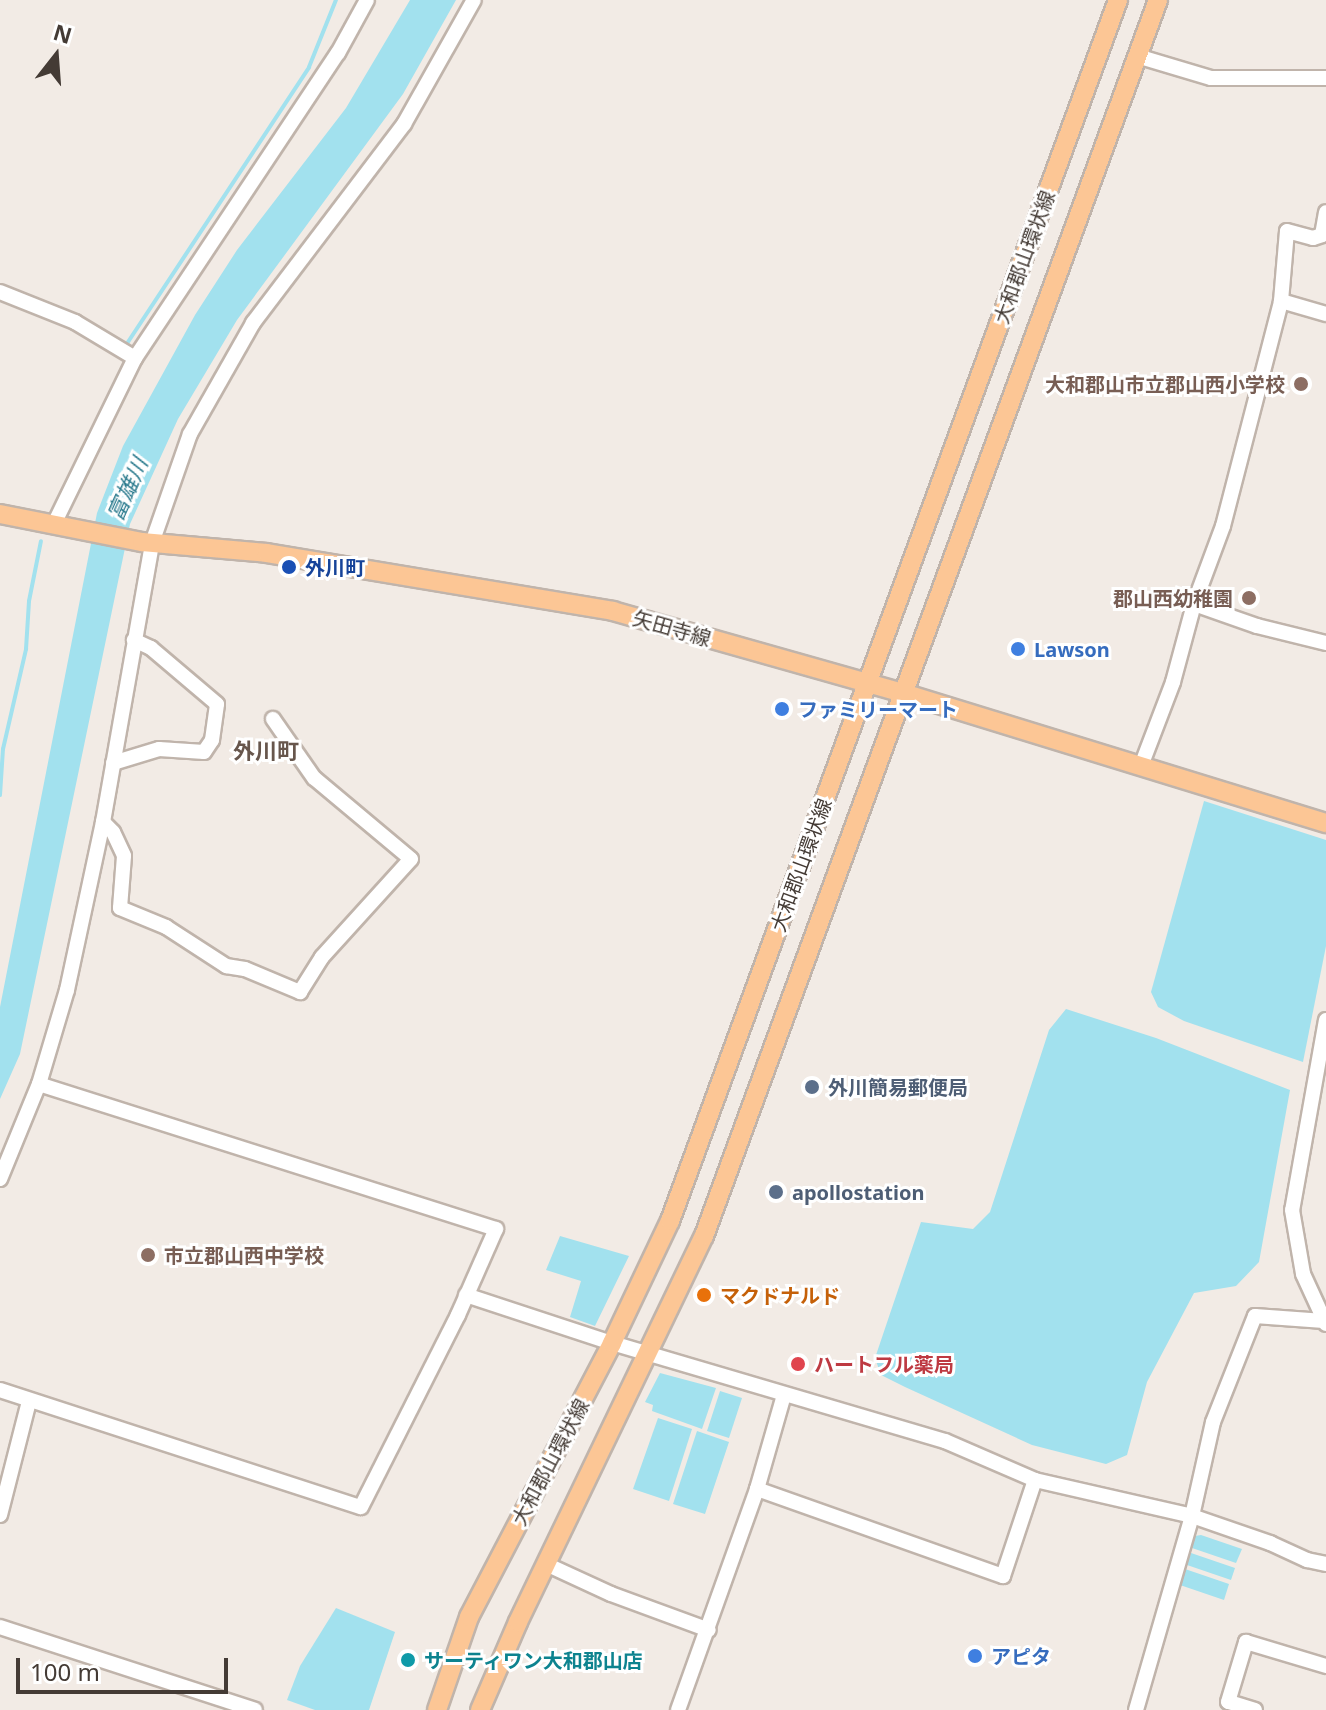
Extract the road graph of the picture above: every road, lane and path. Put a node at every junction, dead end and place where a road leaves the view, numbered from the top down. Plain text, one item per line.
1 (367, 0) edge
2 (474, 0) edge
3 (1118, 0) edge
4 (1158, 0) edge
5 (1137, 56) junction
6 (1326, 78) edge
7 (1326, 212) edge
8 (0, 292) edge
9 (1281, 301) junction
10 (1326, 314) edge
11 (135, 358) junction
12 (0, 514) edge
13 (63, 526) junction
14 (147, 543) junction
15 (1194, 604) junction
16 (134, 640) junction
17 (1326, 643) edge
18 (868, 683) junction
19 (903, 693) junction
20 (273, 719) dead end
21 (113, 763) junction
22 (1141, 766) junction
23 (103, 822) junction
24 (1326, 823) edge
25 (1326, 1020) edge
26 (39, 1084) junction
27 (0, 1179) edge
28 (466, 1295) junction
29 (1325, 1322) edge
30 (612, 1343) junction
31 (647, 1353) junction
32 (0, 1390) edge
33 (784, 1395) junction
34 (29, 1401) junction
35 (1035, 1480) junction
36 (757, 1489) junction
37 (0, 1515) edge
38 (1192, 1516) junction
39 (1326, 1564) edge
40 (548, 1565) junction
41 (0, 1627) edge
42 (709, 1630) junction
43 (1326, 1666) edge
44 (255, 1710) edge
45 (437, 1710) edge
46 (480, 1710) edge
47 (678, 1710) edge
48 (1136, 1710) edge
49 (1255, 1710) edge

1 - 11 street
2 - 14 street
3 - 18 main road, 大和郡山環状線
4 - 5 main road, 大和郡山環状線
5 - 6 street
5 - 19 main road, 大和郡山環状線
7 - 9 street
8 - 11 street
9 - 10 street
9 - 15 street
11 - 13 street
12 - 13 main road, 矢田寺線
13 - 14 main road, 矢田寺線
14 - 16 street
14 - 18 main road, 矢田寺線
15 - 17 street
15 - 22 street
16 - 21 street
16 - 21 street
18 - 19 main road, 矢田寺線
18 - 30 main road, 大和郡山環状線
19 - 22 main road, 矢田寺線
19 - 31 main road, 大和郡山環状線
20 - 23 street
21 - 23 street
22 - 24 main road, 矢田寺線
23 - 26 street
25 - 29 street
26 - 27 street
26 - 28 street
28 - 30 street
28 - 34 street
29 - 38 street
30 - 31 street
30 - 45 main road, 大和郡山環状線
31 - 33 street
31 - 40 main road, 大和郡山環状線
32 - 34 street
33 - 35 street
33 - 36 street
34 - 37 street
35 - 36 street
35 - 38 street
36 - 42 street
38 - 39 street
38 - 48 street
40 - 42 street
40 - 46 main road, 大和郡山環状線
41 - 44 street
42 - 47 street
43 - 49 street

